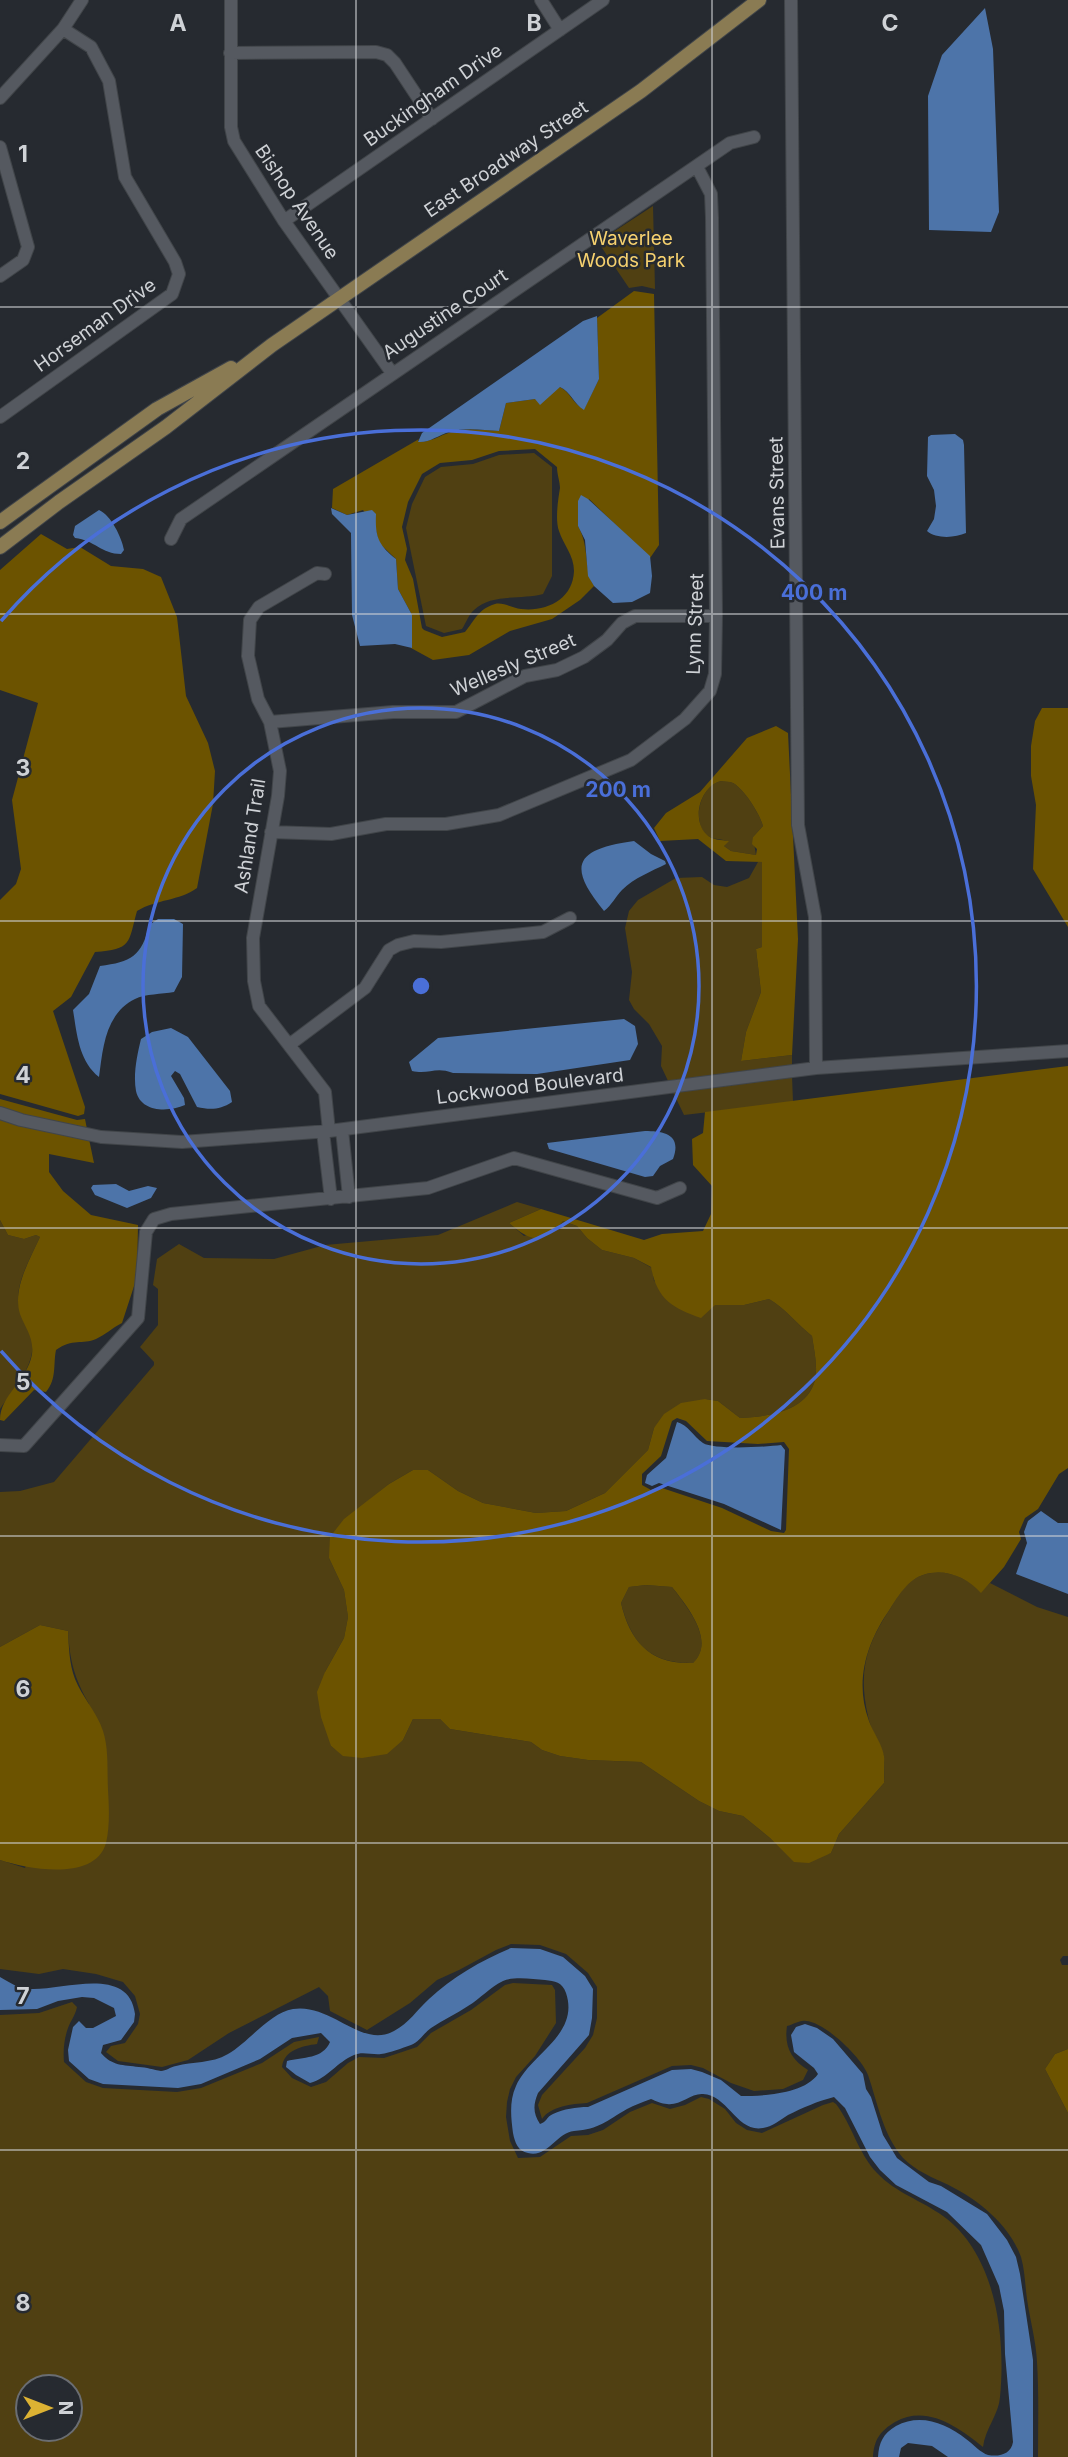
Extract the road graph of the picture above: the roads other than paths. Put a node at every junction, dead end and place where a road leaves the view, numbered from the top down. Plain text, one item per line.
1 (82, 0) edge
2 (230, 0) edge
3 (541, 0) edge
4 (603, 0) edge
5 (759, 0) edge
6 (791, 0) edge
7 (63, 29) junction
8 (560, 30) junction
9 (230, 53) junction
10 (0, 99) edge
11 (432, 118) junction
12 (754, 137) dead end
13 (0, 147) edge
14 (697, 167) junction
15 (284, 220) junction
16 (0, 276) edge
17 (339, 296) junction
18 (272, 345) junction
19 (392, 373) junction
20 (0, 417) edge
21 (0, 522) edge
22 (171, 539) dead end
23 (0, 547) edge
24 (325, 573) dead end
25 (716, 616) junction
26 (270, 722) junction
27 (271, 832) junction
28 (569, 918) dead end
29 (289, 1045) junction
30 (1068, 1051) edge
31 (816, 1068) junction
32 (0, 1113) edge
33 (332, 1131) junction
34 (680, 1188) dead end
35 (349, 1197) junction
36 (331, 1199) junction
37 (0, 1446) edge

1 - 7 street
2 - 9 street, Bishop Avenue
3 - 8 street
4 - 8 street, Buckingham Drive
5 - 17 main road, East Broadway Street
6 - 31 street, Evans Street
7 - 10 street
7 - 20 street, Horseman Drive
8 - 11 street, Buckingham Drive
9 - 11 street
9 - 15 street, Bishop Avenue
11 - 15 street, Buckingham Drive
12 - 14 street, Augustine Court
13 - 16 street
14 - 19 street, Augustine Court
14 - 25 street, Lynn Street
15 - 17 street, Bishop Avenue
17 - 18 main road, East Broadway Street
17 - 19 street, Bishop Avenue
18 - 21 main road, East Broadway Street
18 - 23 main road, East Broadway Street
19 - 22 street, Augustine Court
24 - 26 street, Ashland Trail
25 - 26 street, Wellesly Street
25 - 27 street, Lynn Street
26 - 27 street, Ashland Trail
27 - 29 street, Ashland Trail
28 - 29 street
29 - 33 street, Ashland Trail
30 - 31 street, Lockwood Boulevard
31 - 33 street, Lockwood Boulevard
32 - 33 street, Lockwood Boulevard
33 - 35 street
33 - 36 street
34 - 35 street
35 - 36 street
36 - 37 street

